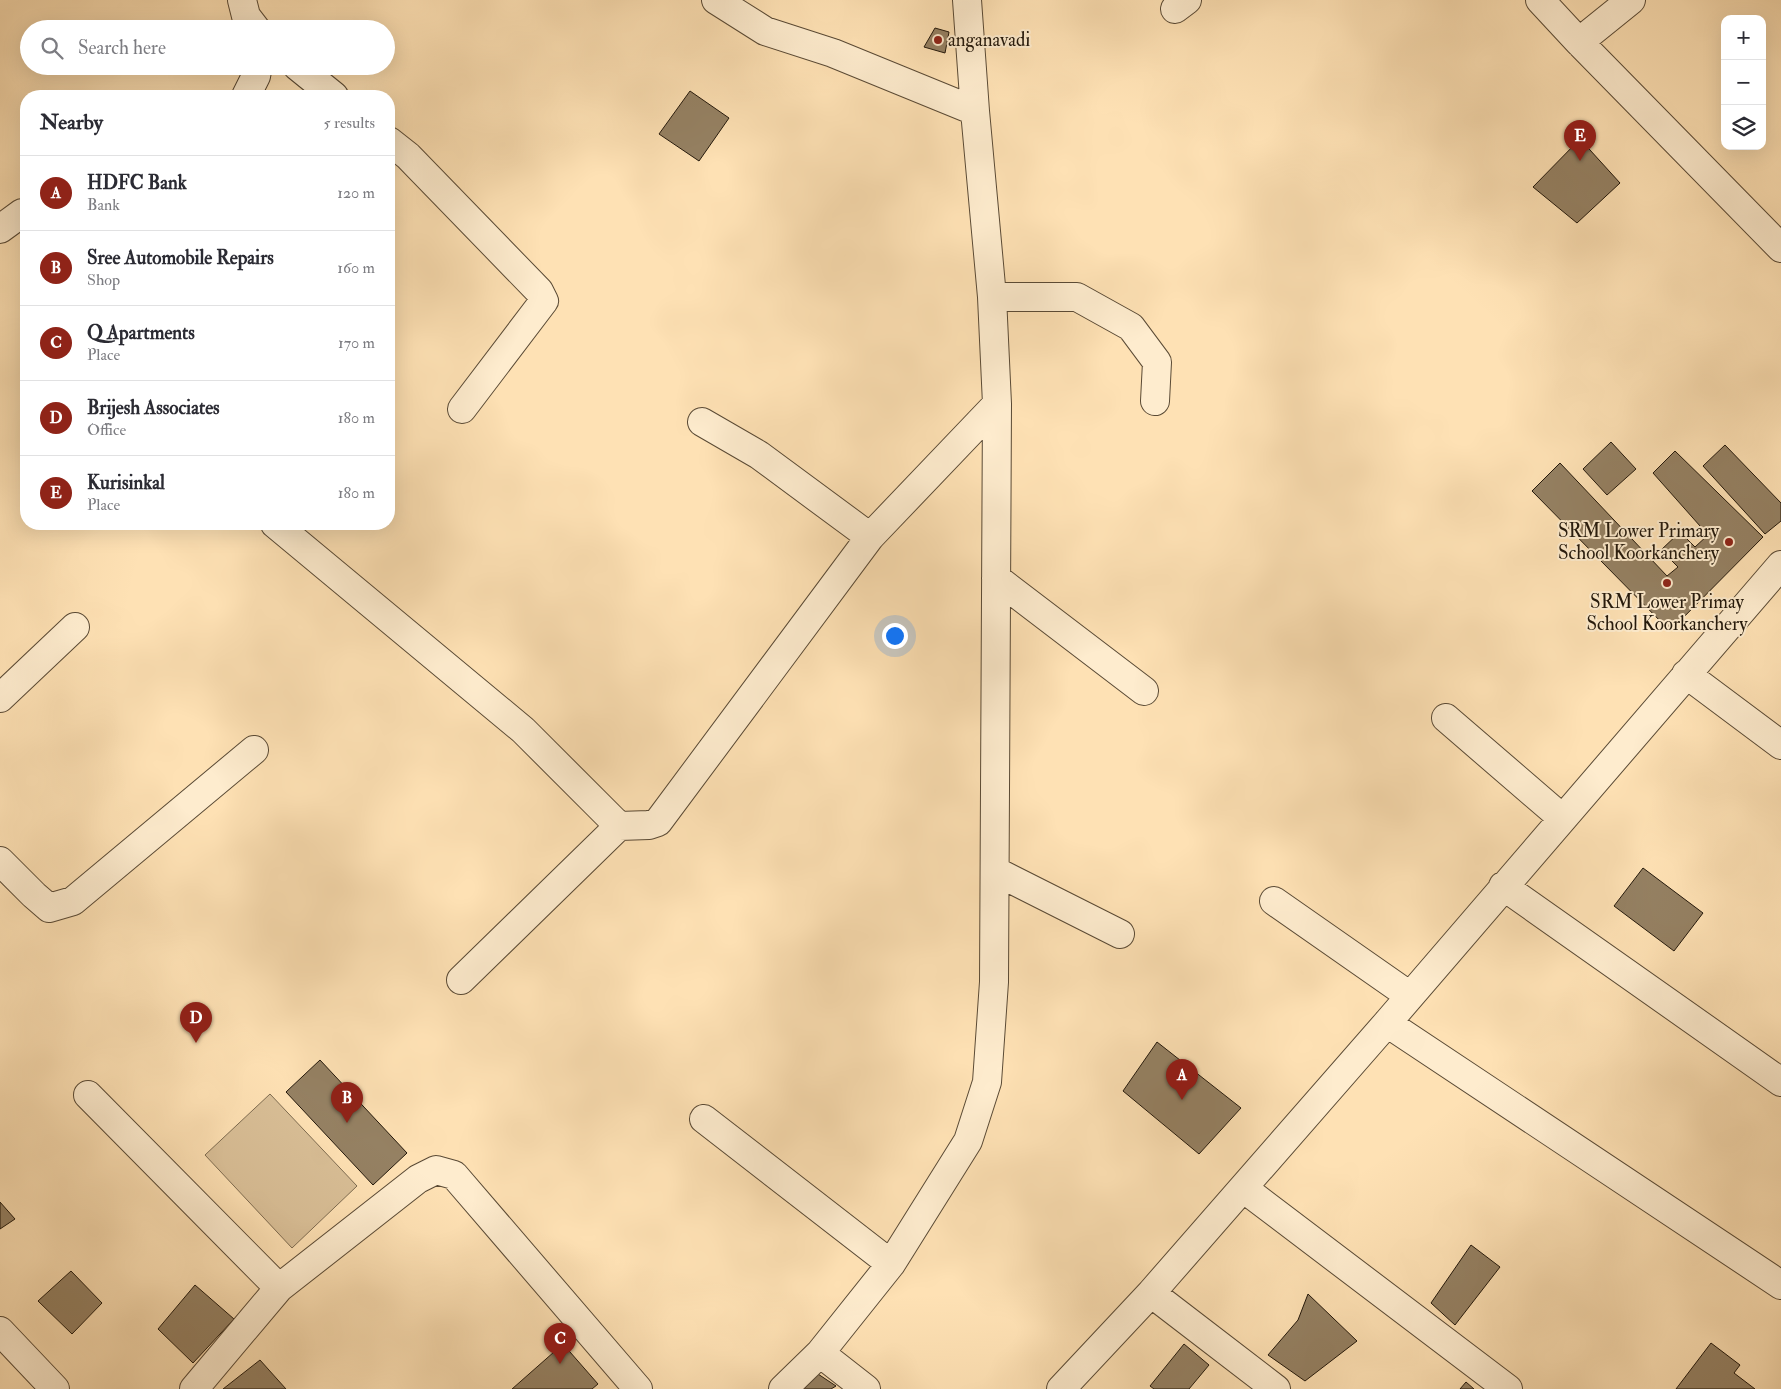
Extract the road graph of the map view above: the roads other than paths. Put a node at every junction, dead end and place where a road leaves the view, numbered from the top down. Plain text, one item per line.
1 (242, 0) edge
2 (716, 0) edge
3 (967, 0) edge
4 (1540, 0) edge
5 (1631, 0) edge
6 (249, 20) edge
7 (1579, 42) junction
8 (256, 75) edge
9 (308, 75) edge
10 (249, 90) edge
11 (327, 90) edge
12 (975, 111) junction
13 (395, 146) edge
14 (20, 215) edge
15 (0, 229) edge
16 (1781, 248) edge
17 (992, 297) junction
18 (1155, 400) dead end
19 (997, 404) junction
20 (462, 409) dead end
21 (702, 422) dead end
22 (282, 530) edge
23 (870, 537) junction
24 (1781, 564) edge
25 (996, 578) junction
26 (74, 627) dead end
27 (1686, 674) junction
28 (1144, 691) dead end
29 (0, 698) edge
30 (1446, 718) dead end
31 (1781, 745) edge
32 (254, 750) dead end
33 (1562, 818) junction
34 (619, 826) junction
35 (0, 860) edge
36 (995, 870) junction
37 (1503, 886) junction
38 (1274, 901) dead end
39 (1120, 934) dead end
40 (461, 980) dead end
41 (1410, 996) junction
42 (1387, 1023) junction
43 (1781, 1082) edge
44 (88, 1094) dead end
45 (704, 1119) dead end
46 (1243, 1188) junction
47 (891, 1264) junction
48 (1781, 1285) edge
49 (279, 1288) junction
50 (1152, 1293) junction
51 (0, 1331) edge
52 (820, 1353) junction
53 (56, 1389) edge
54 (194, 1389) edge
55 (638, 1389) edge
56 (783, 1389) edge
57 (866, 1389) edge
58 (1061, 1389) edge
59 (1276, 1389) edge
60 (1508, 1389) edge

1 - 6 street
2 - 12 street
3 - 12 street
4 - 7 street
5 - 7 street
7 - 16 street
8 - 10 street
9 - 11 street
12 - 17 street
13 - 20 street
14 - 15 street
17 - 18 street
17 - 19 street
19 - 23 street
19 - 25 street
21 - 23 street
22 - 34 street
23 - 34 street
24 - 27 street
25 - 28 street
25 - 36 street
26 - 29 street
27 - 31 street
27 - 33 street
30 - 33 street
32 - 35 street
33 - 37 street
34 - 40 street
36 - 39 street
36 - 47 street
37 - 41 street
37 - 43 street
38 - 41 street
41 - 42 street
42 - 46 street
42 - 48 street
44 - 49 street
45 - 47 street
46 - 50 street
46 - 60 street
47 - 52 street
49 - 54 street
49 - 55 street
50 - 58 street
50 - 59 street
51 - 53 street
52 - 56 street
52 - 57 street

